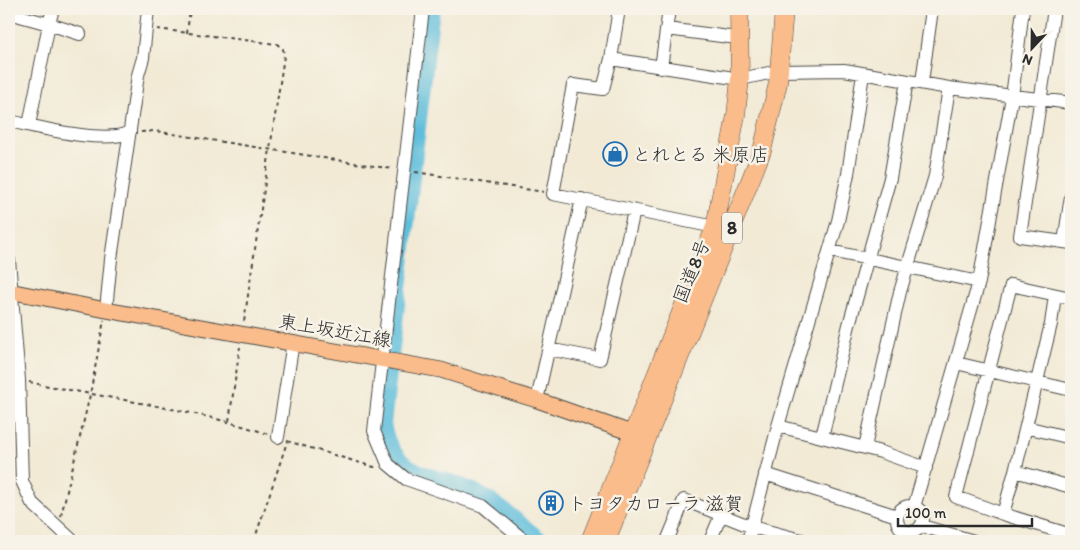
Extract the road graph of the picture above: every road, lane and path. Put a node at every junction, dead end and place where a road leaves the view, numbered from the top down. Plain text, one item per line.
1 (53, 9) edge
2 (148, 9) edge
3 (190, 9) edge
4 (423, 9) edge
5 (619, 9) edge
6 (670, 9) edge
7 (739, 9) edge
8 (784, 9) edge
9 (932, 9) edge
10 (1023, 9) edge
11 (1054, 9) edge
12 (9, 13) edge
13 (49, 24) junction
14 (147, 28) junction
15 (667, 29) junction
16 (188, 33) junction
17 (80, 34) dead end
18 (729, 37) dead end
19 (611, 58) junction
20 (661, 68) junction
21 (779, 71) junction
22 (863, 74) junction
23 (740, 79) junction
24 (907, 81) junction
25 (922, 82) junction
26 (949, 88) junction
27 (1012, 97) junction
28 (1042, 99) junction
29 (1071, 103) edge
30 (9, 121) edge
31 (29, 125) junction
32 (130, 132) junction
33 (269, 149) junction
34 (404, 170) junction
35 (420, 173) dead end
36 (554, 194) junction
37 (1071, 196) edge
38 (582, 199) junction
39 (634, 211) junction
40 (715, 227) junction
41 (1068, 242) edge
42 (830, 251) junction
43 (9, 260) edge
44 (868, 260) junction
45 (908, 268) junction
46 (978, 282) junction
47 (10, 291) edge
48 (1055, 295) junction
49 (1071, 298) edge
50 (106, 310) junction
51 (242, 334) junction
52 (293, 342) junction
53 (548, 349) junction
54 (388, 360) junction
55 (956, 363) junction
56 (989, 371) junction
57 (19, 380) junction
58 (1037, 383) junction
59 (1071, 390) edge
60 (90, 395) junction
61 (538, 400) junction
62 (229, 421) junction
63 (778, 426) junction
64 (1026, 427) junction
65 (640, 436) junction
66 (822, 436) junction
67 (1071, 438) edge
68 (282, 439) junction
69 (865, 447) junction
70 (388, 464) junction
71 (926, 468) junction
72 (1015, 470) junction
73 (765, 474) junction
74 (1071, 487) edge
75 (914, 507) junction
76 (1003, 514) junction
77 (721, 515) junction
78 (898, 516) junction
79 (922, 526) junction
80 (752, 527) junction
81 (58, 529) junction
82 (1071, 535) edge
83 (907, 537) edge
84 (890, 538) dead end
85 (73, 541) edge
86 (254, 541) edge
87 (524, 541) edge
88 (590, 541) edge
89 (606, 541) edge
90 (667, 541) edge
91 (710, 541) edge
92 (748, 541) edge
93 (806, 541) edge
94 (889, 541) edge
95 (974, 541) edge

1 - 13 street
2 - 14 street
3 - 16 path
4 - 34 street
5 - 19 street
6 - 15 street
7 - 23 highway, 国道8号 / 8
8 - 21 highway, 国道8号 / 8
9 - 25 street
10 - 27 street
11 - 28 street
12 - 13 street
13 - 17 street
13 - 31 street
14 - 16 path
14 - 32 street
15 - 18 street
15 - 20 street
16 - 33 path
19 - 20 street
19 - 36 street
20 - 23 street
21 - 22 street
21 - 23 street
21 - 65 highway, 国道8号 / 8
22 - 24 street
22 - 42 street
23 - 40 highway, 国道8号 / 8
24 - 25 street
24 - 44 street
25 - 26 street
26 - 27 street
26 - 45 street
27 - 28 street
27 - 46 street
28 - 29 street
28 - 41 street
30 - 31 street
31 - 32 street
32 - 33 path
32 - 50 street
33 - 34 path
33 - 51 path
34 - 54 street
35 - 36 path
36 - 38 street
37 - 41 street
38 - 39 street
38 - 53 street
39 - 40 street
39 - 53 street
40 - 65 highway, 国道8号 / 8
42 - 44 street
42 - 63 street
43 - 47 street
44 - 45 street
44 - 66 street
45 - 46 street
45 - 69 street
46 - 55 street
47 - 50 main road, 東上坂近江線
47 - 57 street
48 - 49 street
48 - 56 street
48 - 58 street
50 - 51 main road, 東上坂近江線
50 - 60 path
51 - 52 main road, 東上坂近江線
51 - 62 path
52 - 54 main road, 東上坂近江線
52 - 68 street
53 - 61 street
54 - 61 main road, 東上坂近江線
54 - 70 street
55 - 56 street
55 - 71 street
56 - 58 street
56 - 76 street
57 - 60 path
57 - 81 street
58 - 59 street
58 - 64 street
60 - 62 path
60 - 81 path
61 - 65 main road, 東上坂近江線
62 - 68 path
63 - 66 street
63 - 73 street
64 - 67 street
64 - 72 street
65 - 88 highway, 国道8号 / 8
65 - 89 highway, 国道8号 / 8
66 - 69 street
68 - 70 path
68 - 86 path
69 - 71 street
70 - 87 street
71 - 75 street
72 - 74 street
72 - 76 street
73 - 78 street
73 - 80 street
75 - 78 street
75 - 79 street
76 - 82 street
77 - 80 street
77 - 90 street
77 - 91 street
78 - 83 street
79 - 83 street
79 - 95 street
80 - 92 street
80 - 93 street
81 - 85 street
84 - 94 path

